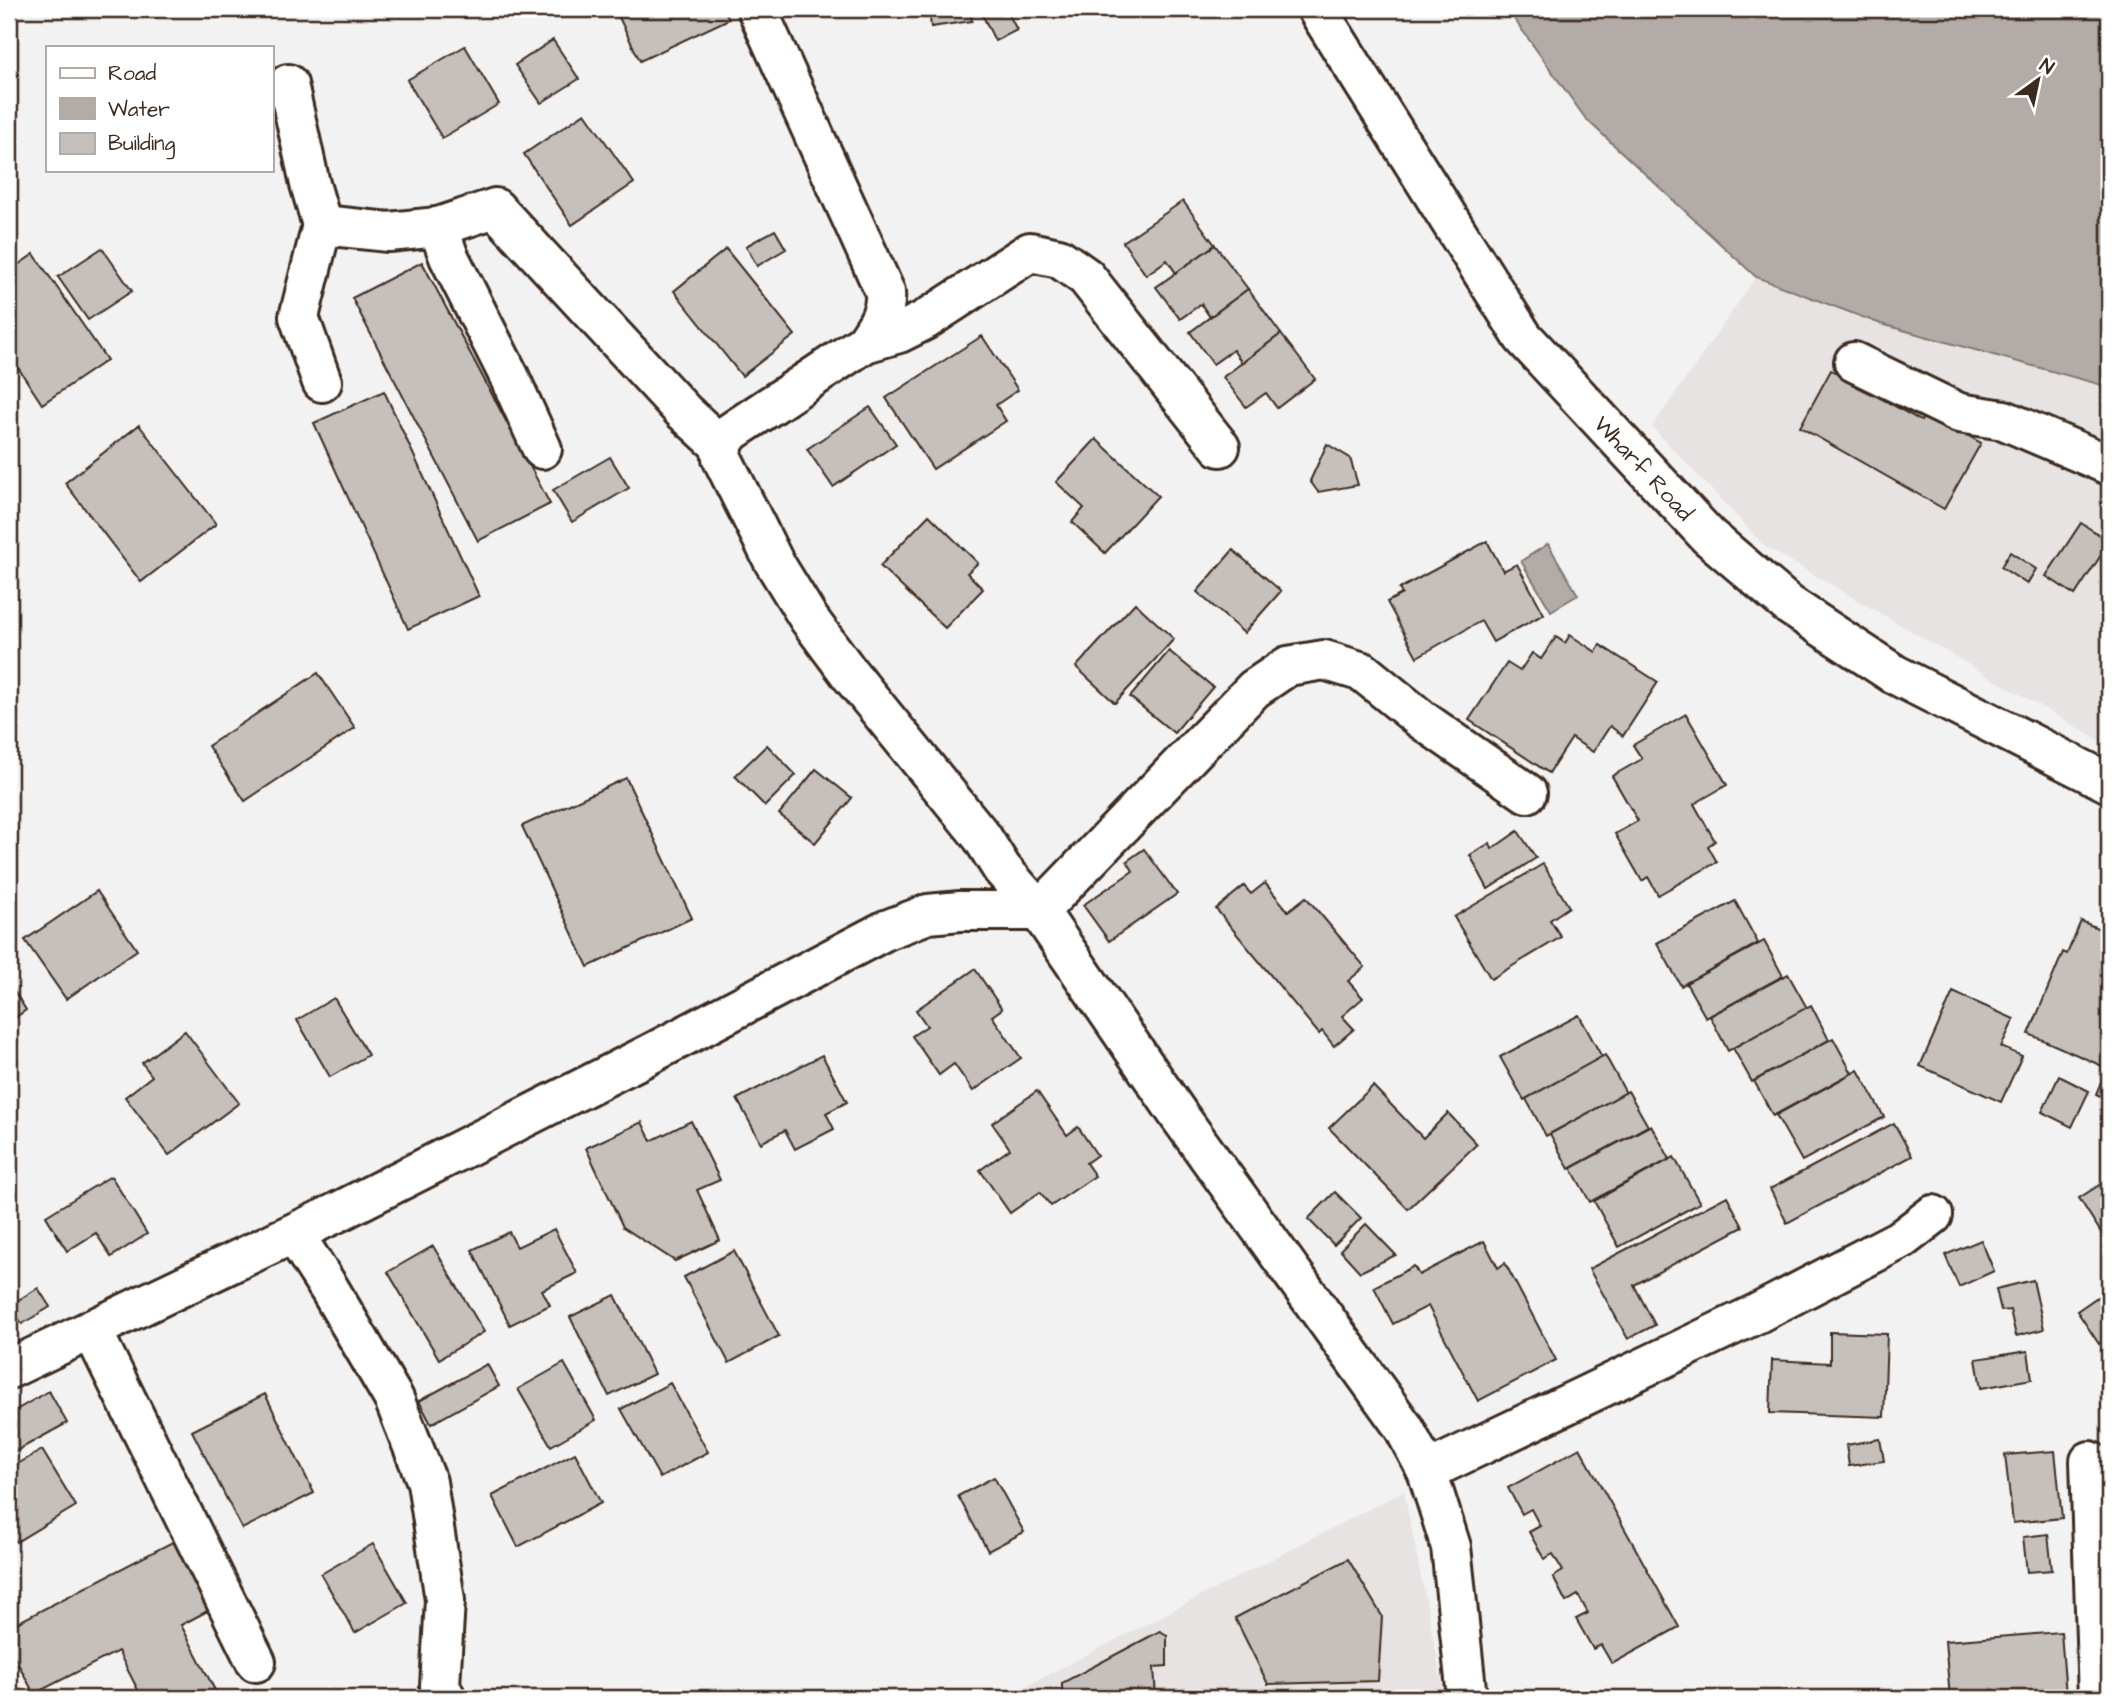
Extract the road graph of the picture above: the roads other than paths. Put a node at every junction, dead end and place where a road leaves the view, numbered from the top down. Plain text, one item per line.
1 (757, 9) edge
2 (1317, 9) edge
3 (288, 84) dead end
4 (322, 225) junction
5 (438, 227) junction
6 (865, 343) junction
7 (1854, 362) dead end
8 (321, 383) dead end
9 (721, 446) junction
10 (1220, 447) dead end
11 (542, 449) dead end
12 (2109, 465) edge
13 (2109, 783) edge
14 (1527, 793) dead end
15 (1039, 911) junction
16 (1933, 1215) dead end
17 (294, 1234) junction
18 (92, 1329) junction
19 (9, 1369) edge
20 (2090, 1461) dead end
21 (1427, 1471) junction
22 (256, 1662) dead end
23 (446, 1698) edge
24 (1467, 1698) edge
25 (2098, 1698) edge

1 - 6 street
2 - 13 street, Wharf Road
3 - 4 street
4 - 5 street
4 - 8 street
5 - 9 street
5 - 11 street
6 - 9 street
6 - 10 street
7 - 12 street
9 - 15 street
14 - 15 street
15 - 17 street
15 - 21 street
16 - 21 street
17 - 18 street
17 - 23 street
18 - 19 street
18 - 22 street
20 - 25 street
21 - 24 street

